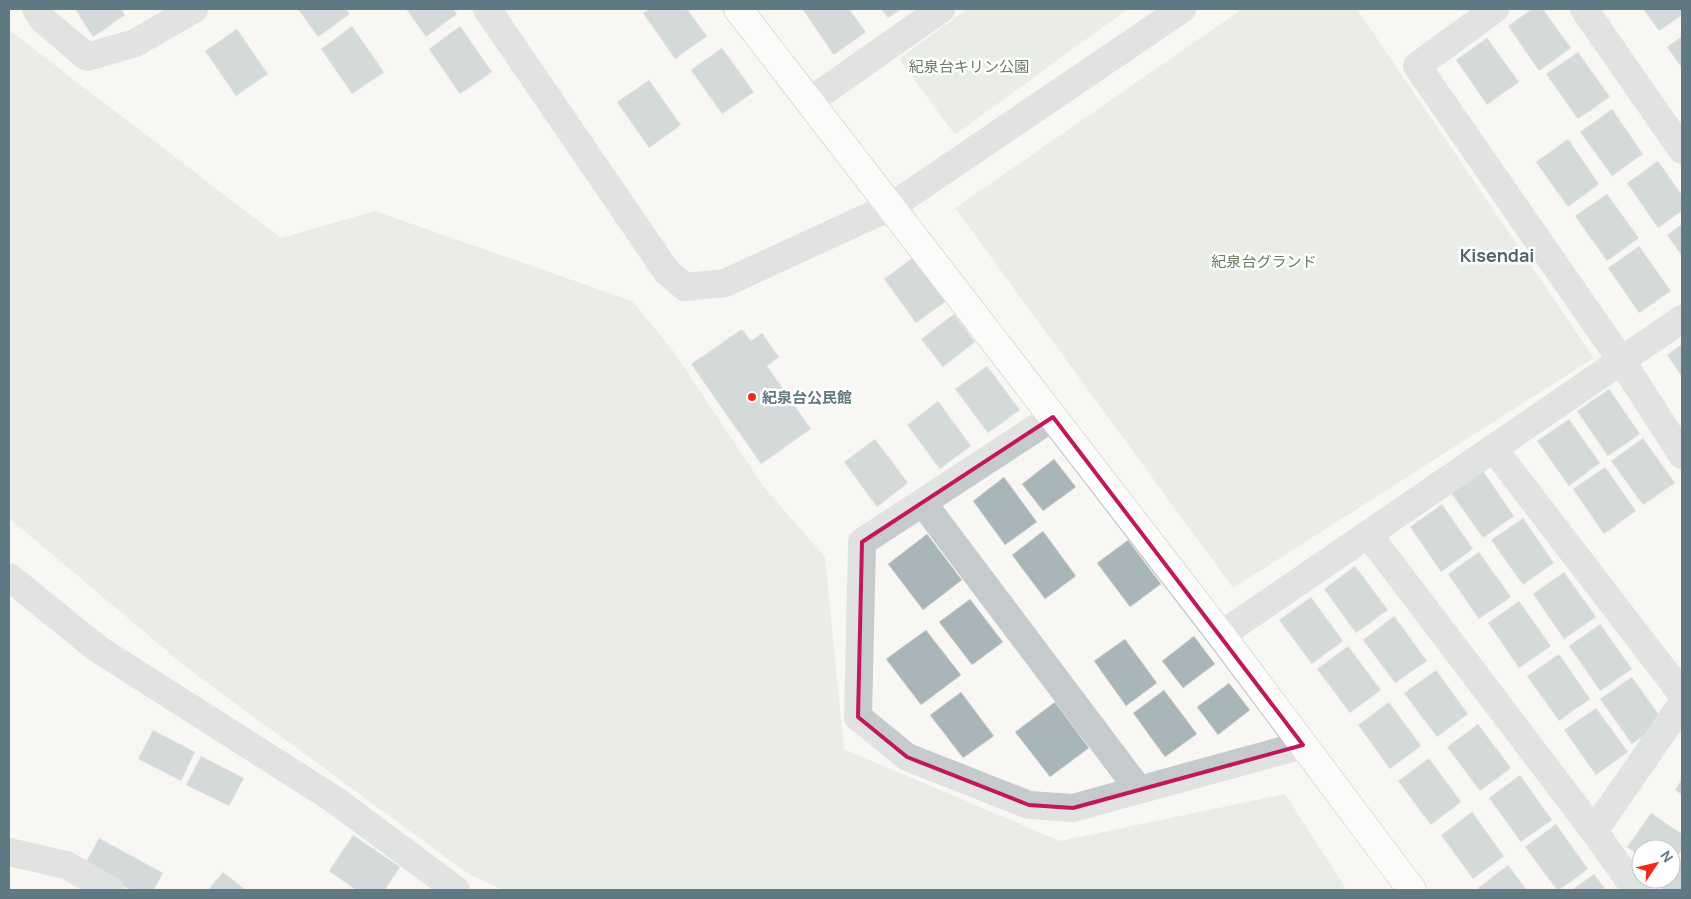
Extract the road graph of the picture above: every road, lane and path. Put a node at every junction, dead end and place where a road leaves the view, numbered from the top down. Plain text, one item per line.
1 (36, 9) edge
2 (194, 9) edge
3 (487, 9) edge
4 (738, 9) edge
5 (941, 9) edge
6 (1495, 9) edge
7 (1584, 9) edge
8 (1179, 10) edge
9 (810, 101) junction
10 (1682, 150) edge
11 (892, 206) junction
12 (1682, 320) edge
13 (1621, 360) junction
14 (1053, 418) junction
15 (1493, 448) junction
16 (1682, 456) edge
17 (923, 503) junction
18 (1368, 534) junction
19 (9, 577) edge
20 (1221, 635) junction
21 (1682, 694) edge
22 (1682, 704) edge
23 (1303, 745) junction
24 (1139, 790) junction
25 (1594, 831) junction
26 (9, 852) edge
27 (110, 890) edge
28 (456, 890) edge
29 (1412, 890) edge
30 (1636, 890) edge

1 - 2 street
3 - 11 street
4 - 9 street
5 - 9 street
6 - 13 street
7 - 10 street
8 - 11 street
9 - 11 street
11 - 14 street
12 - 13 street
13 - 15 street
13 - 16 street
14 - 17 street
14 - 20 street
15 - 18 street
15 - 21 street
17 - 24 street
17 - 24 street
18 - 20 street
18 - 25 street
19 - 28 street
20 - 23 street
22 - 25 street
23 - 24 street
23 - 29 street
25 - 30 street
26 - 27 street

